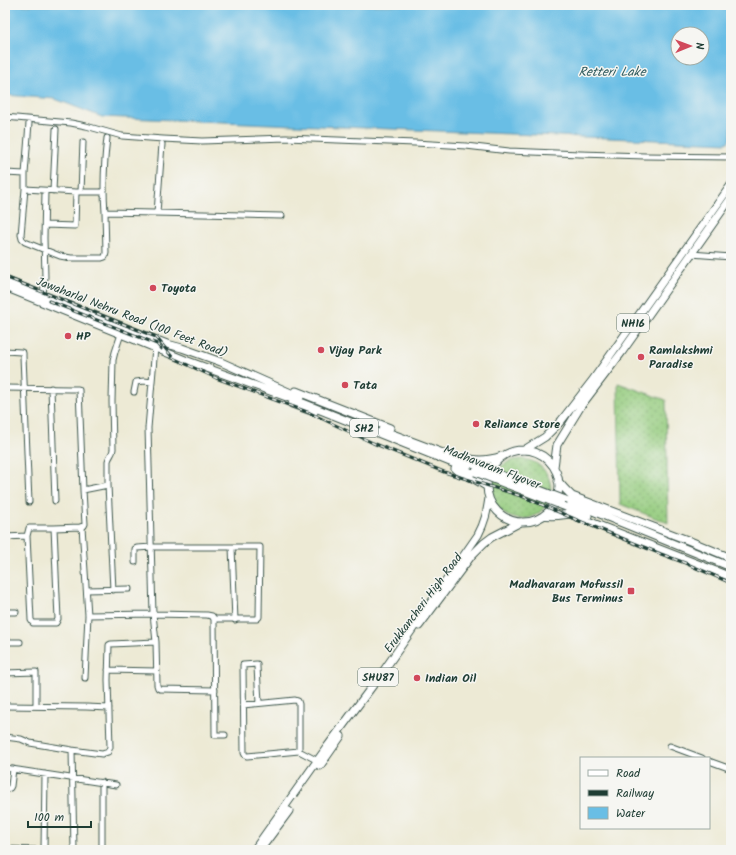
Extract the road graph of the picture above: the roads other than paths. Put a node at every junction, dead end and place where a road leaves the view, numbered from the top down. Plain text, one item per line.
1 (5, 117) edge
2 (29, 123) dead end
3 (56, 129) dead end
4 (107, 138) dead end
5 (83, 142) dead end
6 (162, 144) dead end
7 (731, 157) edge
8 (5, 173) edge
9 (25, 174) junction
10 (731, 185) edge
11 (25, 189) junction
12 (45, 191) junction
13 (53, 192) junction
14 (79, 192) junction
15 (103, 192) junction
16 (731, 198) edge
17 (105, 212) junction
18 (157, 213) junction
19 (282, 216) dead end
20 (45, 225) junction
21 (44, 250) junction
22 (691, 254) junction
23 (731, 257) edge
24 (5, 280) edge
25 (5, 287) edge
26 (43, 295) junction
27 (121, 334) junction
28 (155, 347) junction
29 (5, 351) edge
30 (255, 380) junction
31 (245, 381) junction
32 (152, 382) junction
33 (5, 388) edge
34 (24, 388) junction
35 (51, 388) junction
36 (134, 392) dead end
37 (524, 450) junction
38 (502, 456) junction
39 (554, 467) junction
40 (558, 481) junction
41 (108, 485) junction
42 (486, 486) junction
43 (83, 490) junction
44 (489, 498) junction
45 (29, 502) dead end
46 (55, 502) dead end
47 (544, 515) junction
48 (521, 522) junction
49 (82, 527) junction
50 (54, 528) junction
51 (481, 530) junction
52 (28, 536) junction
53 (5, 538) edge
54 (490, 538) junction
55 (152, 547) junction
56 (232, 547) junction
57 (731, 558) edge
58 (135, 562) dead end
59 (731, 567) edge
60 (731, 573) edge
61 (731, 577) edge
62 (129, 589) dead end
63 (87, 590) junction
64 (113, 590) junction
65 (5, 612) edge
66 (16, 612) dead end
67 (154, 614) junction
68 (88, 615) junction
69 (214, 619) junction
70 (235, 620) junction
71 (5, 642) edge
72 (20, 642) dead end
73 (156, 642) junction
74 (108, 670) junction
75 (157, 670) junction
76 (5, 673) edge
77 (85, 678) dead end
78 (215, 690) junction
79 (259, 703) junction
80 (243, 705) junction
81 (5, 706) edge
82 (36, 706) junction
83 (109, 708) junction
84 (225, 735) dead end
85 (5, 737) edge
86 (670, 746) dead end
87 (72, 750) junction
88 (299, 751) junction
89 (699, 757) edge
90 (318, 761) junction
91 (710, 761) edge
92 (5, 768) edge
93 (13, 769) junction
94 (731, 769) edge
95 (45, 774) junction
96 (72, 777) junction
97 (102, 782) junction
98 (116, 785) dead end
99 (5, 790) edge
100 (5, 849) edge
101 (37, 850) edge
102 (44, 850) edge
103 (74, 850) edge
104 (102, 850) edge
105 (254, 850) edge
106 (260, 850) edge

1 - 7 street
2 - 9 street
3 - 13 street
4 - 15 street
5 - 14 street
6 - 18 street
8 - 9 street
9 - 11 street
10 - 37 main road, NH16
11 - 12 street
11 - 21 street
12 - 13 street
12 - 20 street
13 - 14 street
14 - 15 street
14 - 20 street
15 - 17 street
16 - 22 main road, NH16
17 - 18 street
17 - 21 street
18 - 19 street
20 - 21 street
21 - 26 street
22 - 23 street
22 - 39 main road, NH16
24 - 26 main road, Jawaharlal Nehru Road (100 Feet Road) / SH2
25 - 27 main road, Jawaharlal Nehru Road (100 Feet Road) / SH2
26 - 30 main road, Jawaharlal Nehru Road (100 Feet Road) / SH2
27 - 28 main road, Jawaharlal Nehru Road (100 Feet Road) / SH2
27 - 41 street
28 - 31 main road, Jawaharlal Nehru Road (100 Feet Road) / SH2
28 - 32 street
29 - 34 street
30 - 31 main road, Madhavaram Flyover / SH2
30 - 38 main road
30 - 59 main road, Madhavaram Flyover / SH2, bridge
30 - 60 main road, Madhavaram Flyover / SH2, bridge
31 - 42 main road
32 - 36 street
32 - 55 street
33 - 34 street
34 - 35 street
34 - 45 street
35 - 43 street
35 - 46 street
37 - 38 main road
37 - 39 main road
38 - 42 main road
39 - 40 main road
40 - 47 main road
40 - 57 main road
41 - 43 street
41 - 64 street
42 - 44 main road, SHU87
43 - 49 street
44 - 48 main road, SHU87
44 - 51 main road, SHU87
47 - 48 main road, SHU87
47 - 61 main road
48 - 54 main road, Erukkancheri High Road / SHU87
49 - 50 street
49 - 63 street
50 - 52 street
50 - 52 street
51 - 54 main road
51 - 90 main road, SHU87
52 - 53 street
54 - 106 main road, Erukkancheri High Road / SHU87
55 - 56 street
55 - 58 street
55 - 67 street
56 - 70 street
56 - 70 street
62 - 64 street
63 - 64 street
63 - 68 street
65 - 66 street
67 - 68 street
67 - 69 street
67 - 73 street
68 - 77 street
69 - 70 street
69 - 78 street
71 - 72 street
73 - 74 street
73 - 75 street
74 - 75 street
74 - 83 street
75 - 78 street
76 - 82 street
78 - 84 street
79 - 80 street
79 - 80 street
79 - 88 street
80 - 88 street
81 - 82 street
82 - 83 street
83 - 87 street
85 - 87 street
86 - 89 street
87 - 96 street
88 - 90 street
90 - 105 main road, SHU87
91 - 94 street
92 - 93 street
93 - 95 street
93 - 99 street
95 - 96 street
95 - 102 street
96 - 97 street
96 - 103 street
97 - 98 street
97 - 104 street
100 - 101 street

